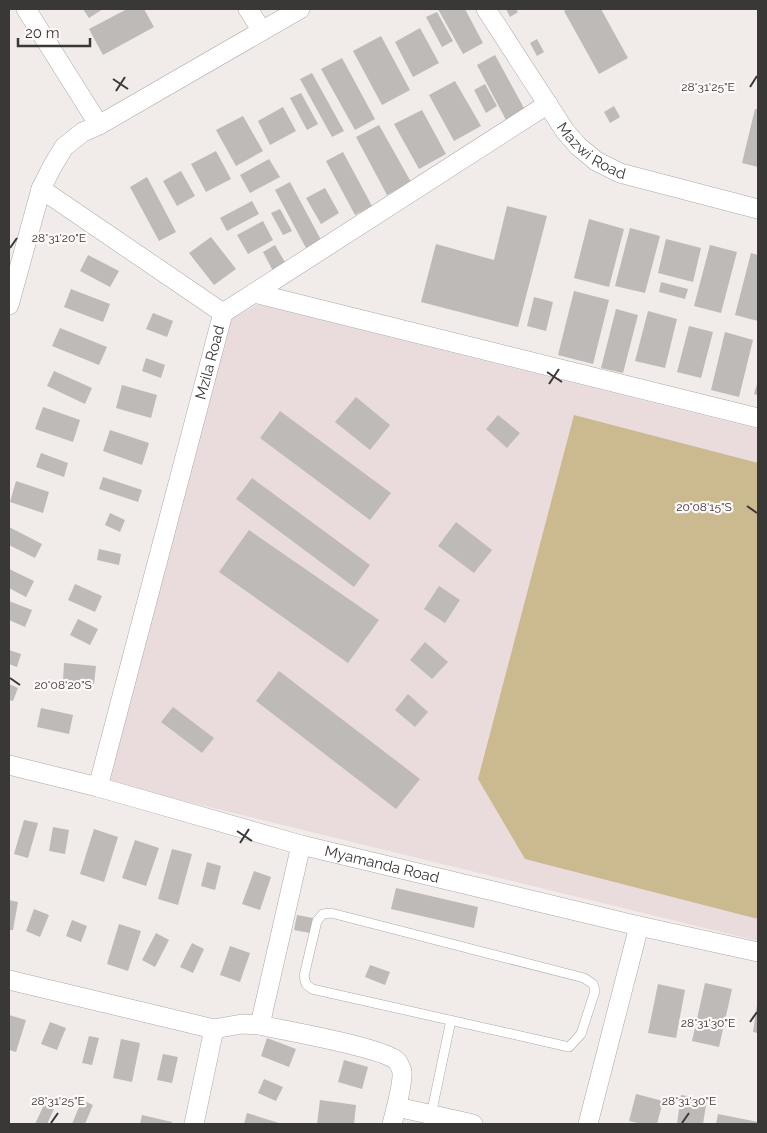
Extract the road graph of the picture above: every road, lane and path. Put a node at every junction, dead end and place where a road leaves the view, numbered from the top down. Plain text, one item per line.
1 (26, 9) edge
2 (248, 9) edge
3 (300, 9) edge
4 (486, 9) edge
5 (262, 30) junction
6 (548, 104) junction
7 (99, 125) junction
8 (41, 189) junction
9 (758, 209) edge
10 (254, 293) junction
11 (10, 295) edge
12 (223, 312) junction
13 (758, 418) edge
14 (9, 765) edge
15 (98, 787) junction
16 (301, 845) junction
17 (639, 926) junction
18 (758, 952) edge
19 (9, 980) edge
20 (451, 1020) junction
21 (260, 1025) junction
22 (214, 1029) junction
23 (431, 1115) junction
24 (394, 1116) edge
25 (194, 1124) edge
26 (473, 1124) edge
27 (588, 1124) edge

1 - 7 street
2 - 5 street
3 - 5 street
4 - 6 street, Mazwi Road
5 - 7 street
6 - 9 street, Mazwi Road
6 - 10 street, Mzila Road
7 - 8 street
8 - 11 street
8 - 12 street
10 - 12 street, Mzila Road
10 - 13 street
12 - 15 street, Mzila Road
14 - 15 street, Myamanda Road
15 - 16 street, Myamanda Road
16 - 17 street, Myamanda Road
16 - 21 street
17 - 18 street, Myamanda Road
17 - 27 street
19 - 22 street
20 - 20 lane
20 - 23 lane
21 - 22 street
21 - 24 street
22 - 25 street
23 - 24 street
23 - 26 street

